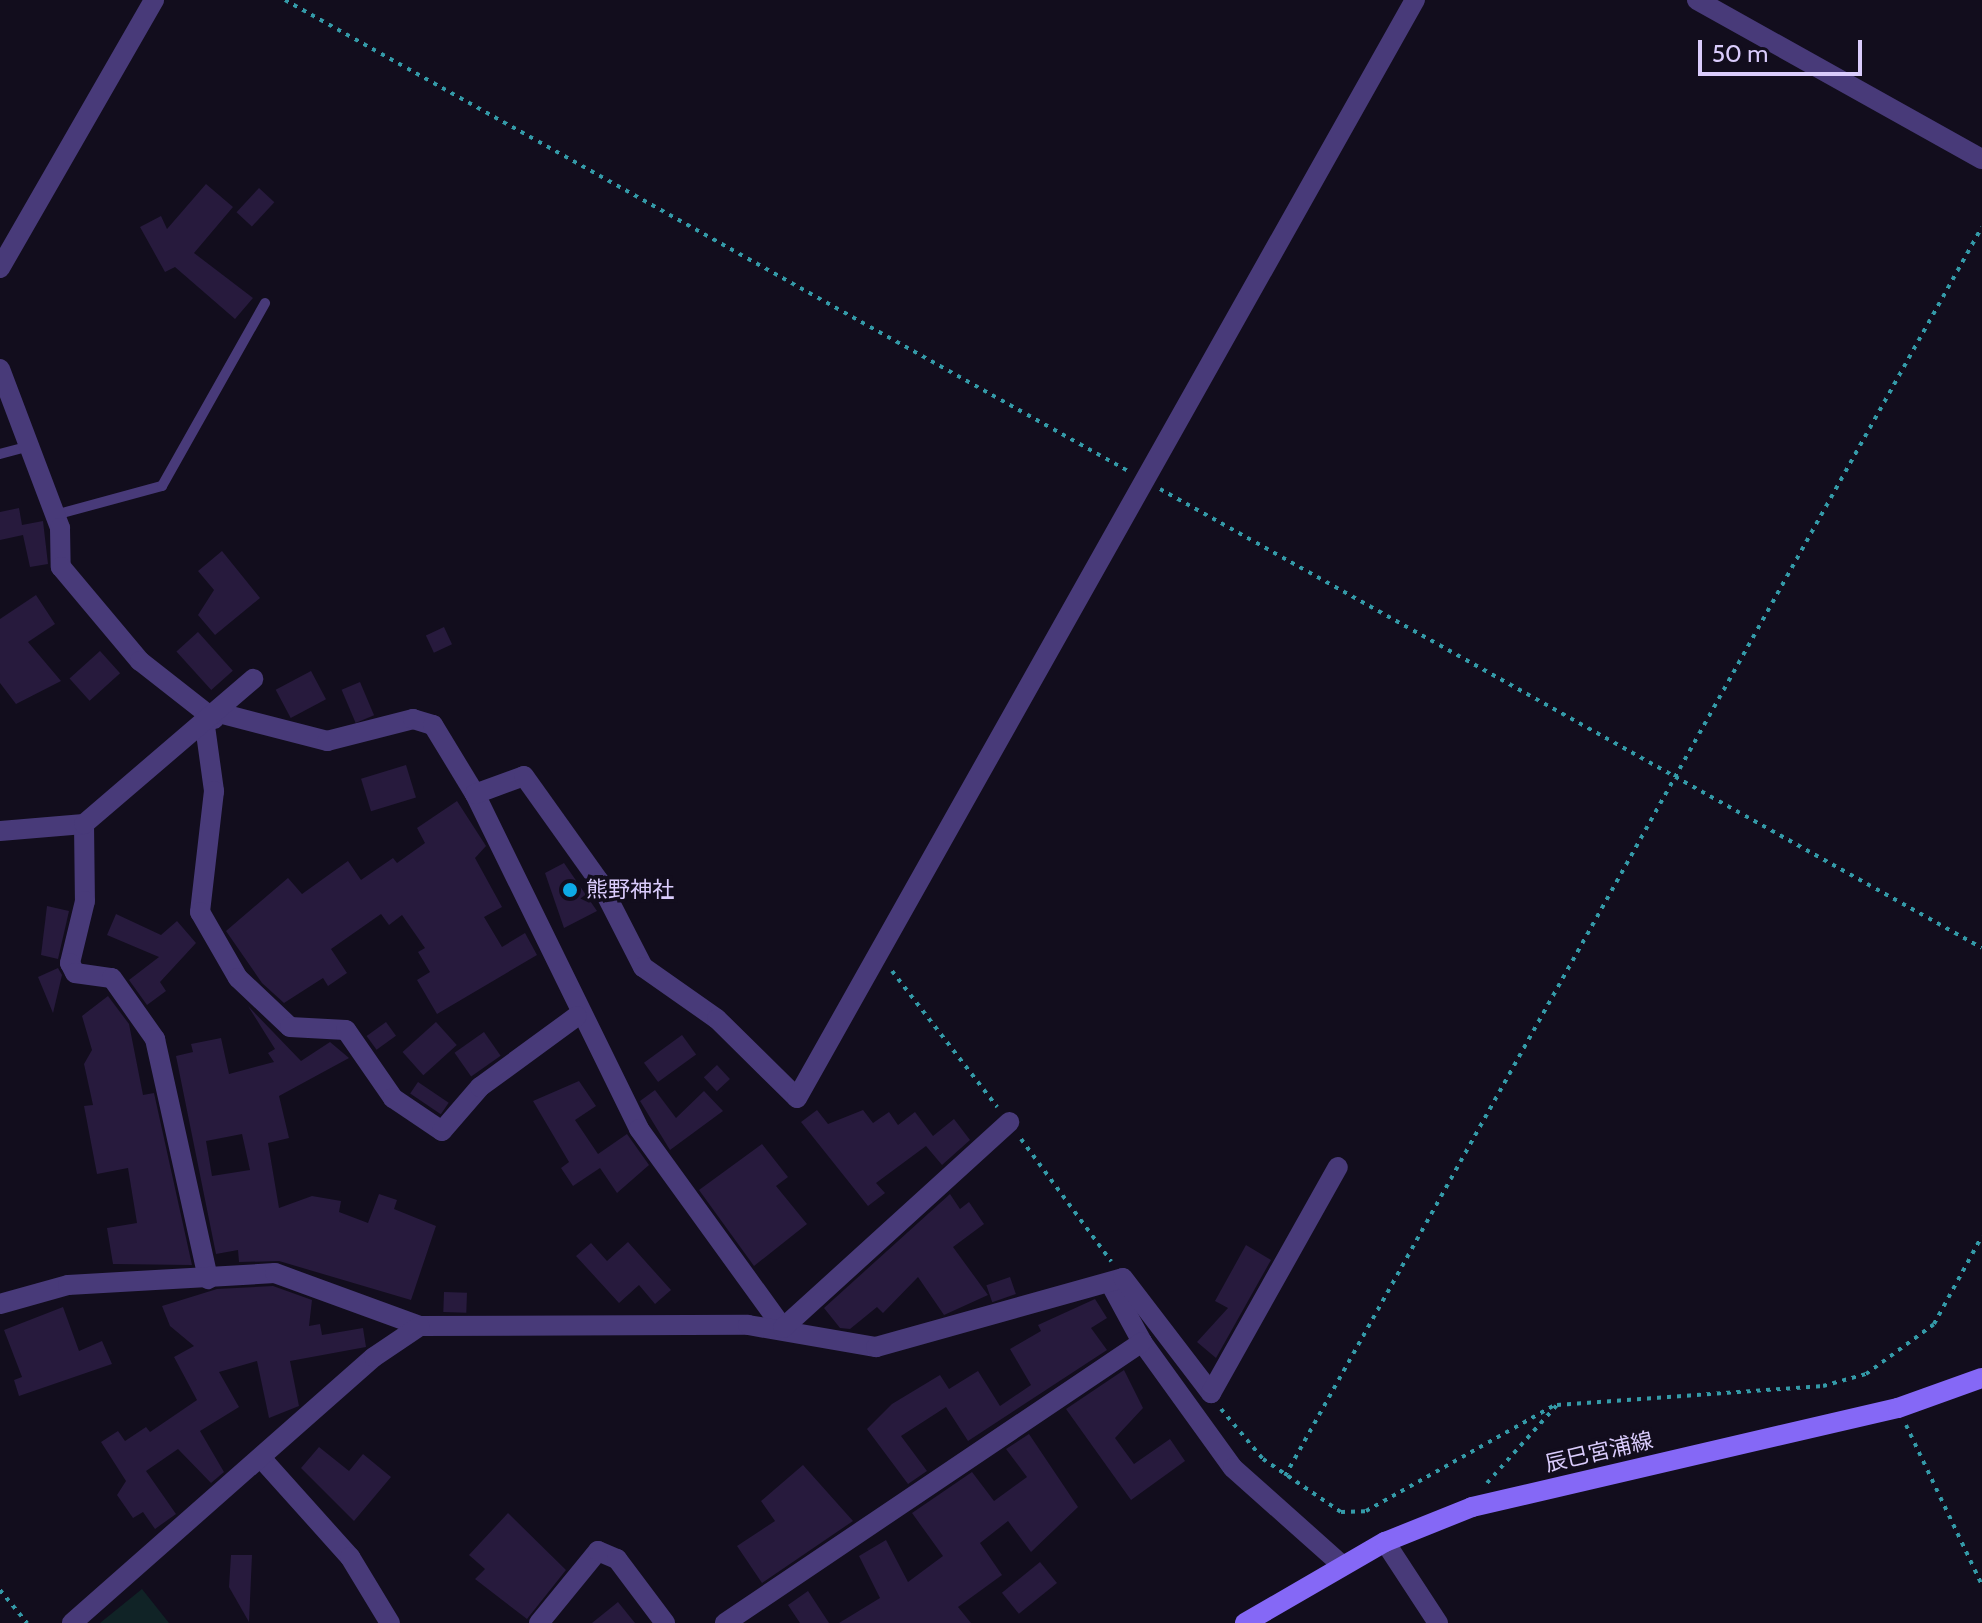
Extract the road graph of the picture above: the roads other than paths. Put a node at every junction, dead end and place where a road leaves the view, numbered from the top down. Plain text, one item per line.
1 (154, 0) edge
2 (1415, 0) edge
3 (1697, 0) edge
4 (1982, 159) edge
5 (0, 268) edge
6 (265, 303) dead end
7 (0, 369) edge
8 (30, 446) junction
9 (0, 454) edge
10 (55, 515) junction
11 (253, 679) dead end
12 (213, 719) junction
13 (475, 794) junction
14 (84, 824) junction
15 (0, 831) edge
16 (577, 1016) junction
17 (1009, 1122) dead end
18 (1338, 1167) dead end
19 (208, 1279) junction
20 (1110, 1283) junction
21 (0, 1304) edge
22 (420, 1326) junction
23 (783, 1328) junction
24 (1142, 1342) junction
25 (1982, 1378) edge
26 (262, 1459) junction
27 (1385, 1542) junction
28 (1342, 1565) junction
29 (72, 1623) edge
30 (390, 1623) edge
31 (539, 1623) edge
32 (665, 1623) edge
33 (725, 1623) edge
34 (1245, 1623) edge
35 (1438, 1623) edge

1 - 5 street
2 - 13 street
3 - 4 street
6 - 10 lane
7 - 8 street
8 - 9 lane
8 - 10 street
10 - 12 street
11 - 12 street
12 - 13 street
12 - 14 street
12 - 16 street
13 - 16 street
14 - 15 street
14 - 19 street
16 - 23 street
17 - 23 street
18 - 20 street
19 - 21 street
19 - 22 street
20 - 23 street
20 - 24 street
22 - 23 street
22 - 26 street
24 - 28 street
24 - 33 street
25 - 27 main road, 辰巳宮浦線
26 - 29 street
26 - 30 street
27 - 28 main road, 辰巳宮浦線
27 - 35 street
28 - 34 main road, 辰巳宮浦線
31 - 32 street

